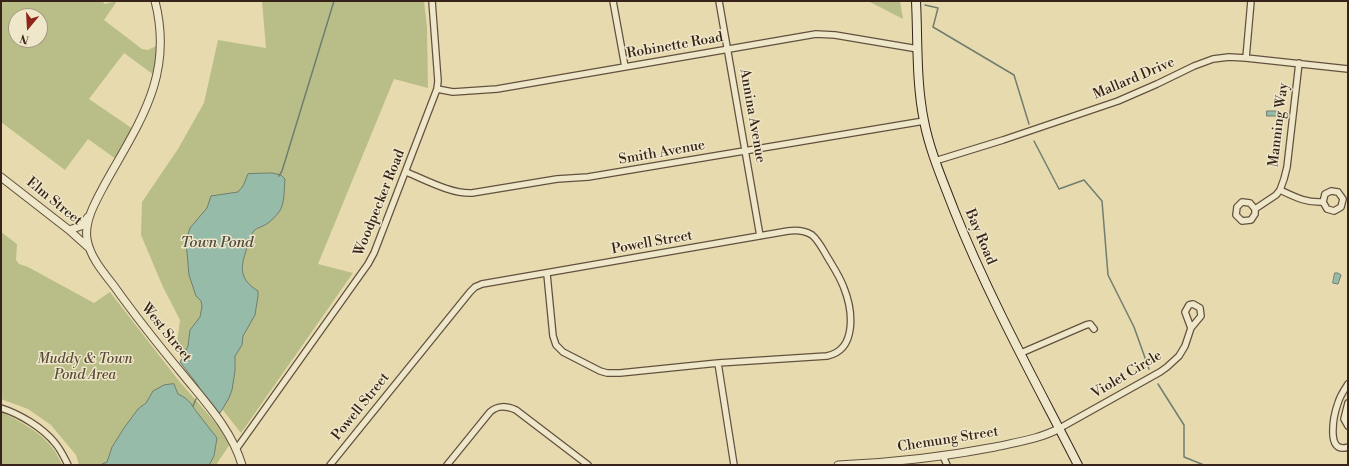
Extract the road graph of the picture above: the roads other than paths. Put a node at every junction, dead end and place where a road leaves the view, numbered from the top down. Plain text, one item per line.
1 (155, 1) edge
2 (432, 1) edge
3 (613, 1) edge
4 (719, 1) edge
5 (916, 1) edge
6 (1251, 1) edge
7 (728, 49) junction
8 (918, 49) junction
9 (1246, 58) junction
10 (1299, 62) junction
11 (625, 67) junction
12 (1348, 69) edge
13 (437, 89) junction
14 (924, 121) junction
15 (745, 151) junction
16 (935, 161) junction
17 (406, 172) junction
18 (1, 177) edge
19 (1280, 190) junction
20 (1323, 202) dead end
21 (1255, 209) dead end
22 (92, 212) junction
23 (69, 230) junction
24 (760, 236) junction
25 (90, 250) junction
26 (547, 274) junction
27 (1191, 328) dead end
28 (1094, 330) dead end
29 (1021, 353) junction
30 (718, 363) junction
31 (1348, 384) edge
32 (1348, 403) edge
33 (1, 408) edge
34 (1348, 426) edge
35 (1060, 428) junction
36 (1348, 447) edge
37 (236, 448) junction
38 (944, 456) junction
39 (68, 465) edge
40 (242, 465) edge
41 (330, 465) edge
42 (447, 465) edge
43 (588, 465) edge
44 (734, 465) edge
45 (838, 465) edge
46 (947, 465) edge
47 (1078, 465) edge

1 - 22 street, West Street
2 - 13 street, Woodpecker Road
3 - 11 street
4 - 7 street, Annina Avenue
5 - 8 main road, Bay Road
6 - 9 street
7 - 8 street, Robinette Road
7 - 11 street, Robinette Road
7 - 15 street, Annina Avenue
8 - 14 main road, Bay Road
9 - 10 street, Mallard Drive
9 - 16 street, Mallard Drive
10 - 12 street, Mallard Drive
10 - 19 street, Manning Way
11 - 13 street, Robinette Road
13 - 17 street, Woodpecker Road
14 - 15 street, Smith Avenue
14 - 16 main road, Bay Road
15 - 17 street, Smith Avenue
15 - 24 street, Annina Avenue
16 - 29 main road, Bay Road
17 - 37 street, Woodpecker Road
18 - 23 street, Elm Street
19 - 20 street
19 - 21 street
22 - 23 street, West Street
22 - 25 street, West Street
23 - 25 street, Elm Street
24 - 26 street, Powell Street
24 - 30 street, Powell Street
25 - 37 street, West Street
26 - 30 street, Powell Street
26 - 41 street, Powell Street
27 - 35 street, Violet Circle
28 - 29 street
29 - 35 main road, Bay Road
30 - 44 street
31 - 36 street
32 - 34 street
33 - 39 street
35 - 38 street, Chemung Street
35 - 47 main road, Bay Road
37 - 40 street, West Street
38 - 45 street, Chemung Street
38 - 46 street
42 - 43 street

